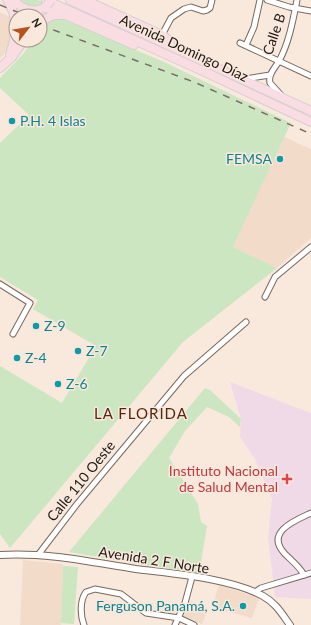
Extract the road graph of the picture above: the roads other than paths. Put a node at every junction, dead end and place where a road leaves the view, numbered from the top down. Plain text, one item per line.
1 (7, 0) edge
2 (70, 0) edge
3 (85, 0) edge
4 (212, 0) edge
5 (260, 0) edge
6 (267, 0) edge
7 (297, 0) edge
8 (15, 2) edge
9 (44, 6) edge
10 (295, 7) junction
11 (311, 11) edge
12 (70, 17) junction
13 (48, 18) edge
14 (162, 35) junction
15 (240, 43) dead end
16 (246, 45) junction
17 (15, 48) edge
18 (17, 48) edge
19 (21, 48) edge
20 (187, 53) junction
21 (10, 57) junction
22 (279, 60) junction
23 (0, 68) edge
24 (205, 72) junction
25 (270, 75) junction
26 (311, 76) edge
27 (245, 79) junction
28 (282, 96) junction
29 (311, 111) edge
30 (311, 122) edge
31 (311, 248) edge
32 (0, 284) edge
33 (265, 296) dead end
34 (246, 322) dead end
35 (13, 334) dead end
36 (311, 513) edge
37 (0, 555) edge
38 (38, 555) junction
39 (311, 573) edge
40 (304, 575) junction
41 (192, 577) junction
42 (255, 592) junction
43 (178, 618) junction
44 (84, 625) edge
45 (175, 625) edge
46 (194, 625) edge
47 (290, 625) edge

1 - 21 main road
2 - 20 main road, Avenida Domingo Díaz
3 - 14 main road
4 - 14 street
5 - 16 street
6 - 10 street
7 - 10 street, Calle B
8 - 9 main road
9 - 12 main road
9 - 24 main road, Avenida Domingo Díaz
10 - 11 street
10 - 22 street, Calle B
12 - 13 main road
12 - 24 main road
14 - 20 main road
15 - 16 street
16 - 22 street
17 - 21 main road
18 - 21 main road
19 - 21 main road
20 - 27 main road, Avenida Domingo Díaz
21 - 23 main road
22 - 25 street, Calle B
22 - 26 street
24 - 30 main road, Avenida Domingo Díaz
25 - 27 street, Calle B
25 - 28 street, Calle B
27 - 28 main road, Avenida Domingo Díaz
28 - 29 main road, Avenida Domingo Díaz
31 - 33 street
32 - 35 street
34 - 38 street, Calle 110 Oeste
36 - 40 street
37 - 38 street, Avenida 2 F Norte
38 - 41 street, Avenida 2 F Norte
39 - 40 street
40 - 42 street
41 - 42 street, Avenida 2 F Norte
41 - 43 street
42 - 47 street, Avenida 2 F Norte
43 - 44 street
43 - 45 street
43 - 46 street

